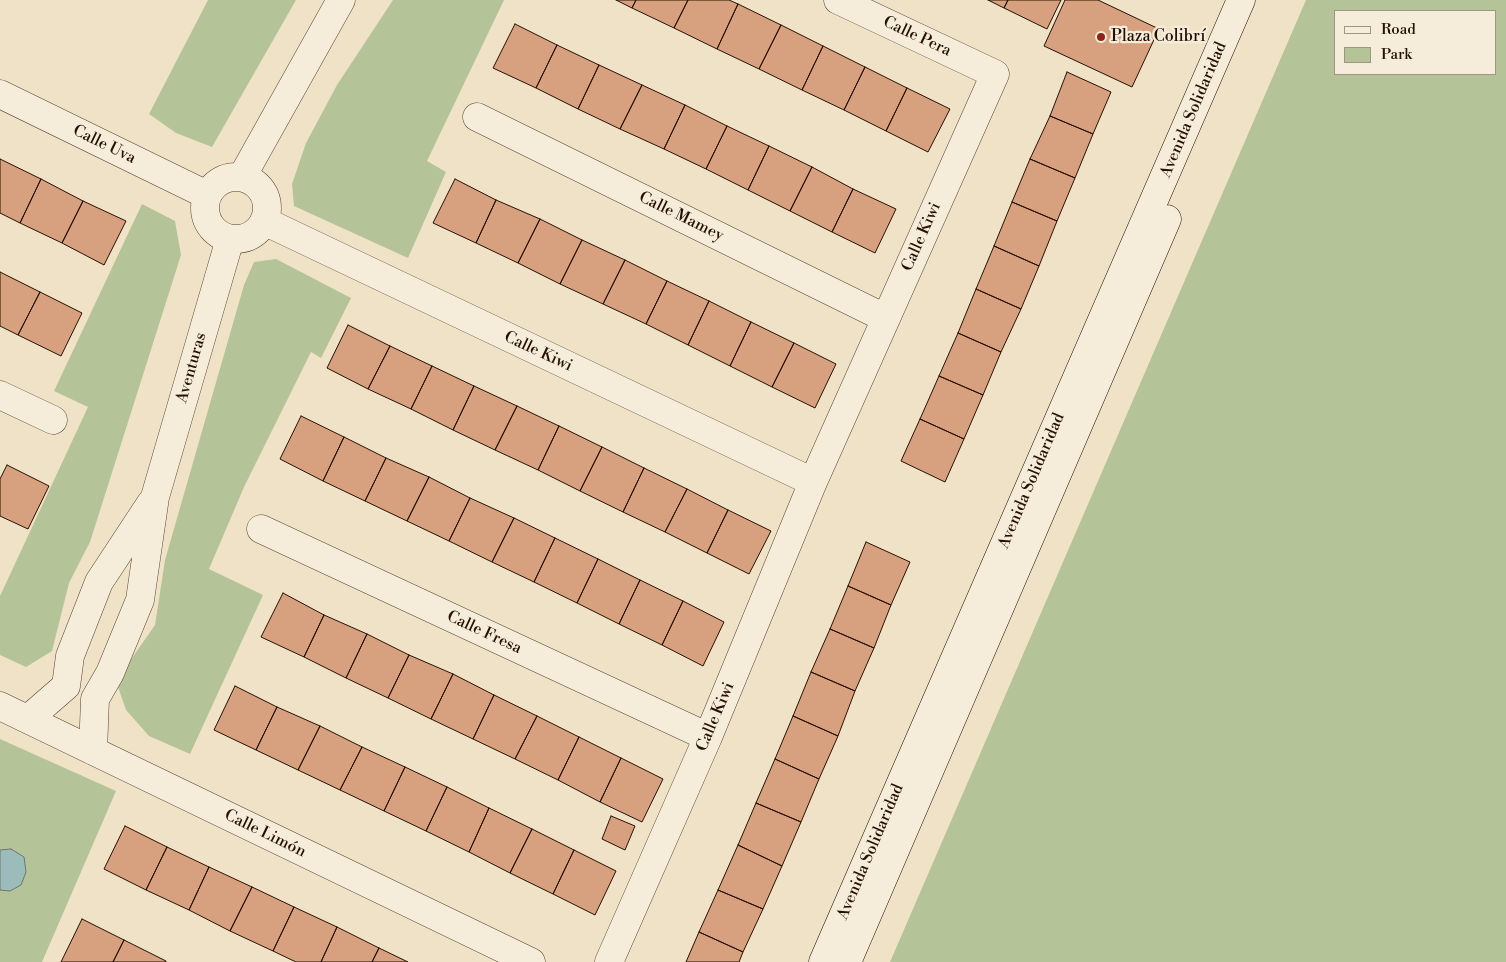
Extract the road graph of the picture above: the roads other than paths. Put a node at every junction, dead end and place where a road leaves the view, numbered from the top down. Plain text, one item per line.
1 (341, 0) edge
2 (838, 0) edge
3 (1251, 2) edge
4 (995, 74) joint
5 (0, 94) edge
6 (476, 117) dead end
7 (242, 178) junction
8 (207, 195) junction
9 (264, 221) junction
10 (230, 239) junction
11 (885, 318) junction
12 (0, 395) edge
13 (53, 420) dead end
14 (813, 482) junction
15 (155, 497) junction
16 (261, 529) dead end
17 (66, 686) junction
18 (95, 699) junction
19 (0, 706) edge
20 (28, 719) junction
21 (708, 737) junction
22 (93, 751) junction
23 (531, 962) edge
24 (609, 962) edge
25 (823, 962) edge
26 (847, 962) edge

1 - 7 street
2 - 4 street, Calle Pera
3 - 25 street, Avenida Solidaridad
3 - 26 street, Avenida Solidaridad
4 - 11 street, Calle Kiwi
5 - 8 street, Calle Uva
6 - 11 street, Calle Mamey
7 - 8 street
7 - 9 street
8 - 10 street
9 - 10 street
9 - 14 street, Calle Kiwi
10 - 15 street, Aventuras
11 - 14 street, Calle Kiwi
12 - 13 street
14 - 21 street, Calle Kiwi
15 - 17 street, Aventuras
15 - 18 street, Aventuras
16 - 21 street, Calle Fresa
17 - 18 street
17 - 20 street
18 - 22 street, Aventuras
19 - 20 street, Calle Limón
20 - 22 street, Calle Limón
21 - 24 street, Calle Kiwi
22 - 23 street, Calle Limón

